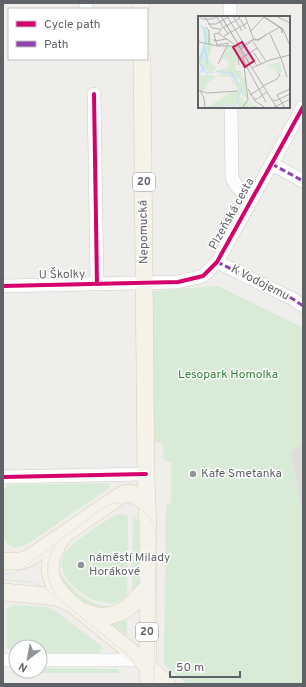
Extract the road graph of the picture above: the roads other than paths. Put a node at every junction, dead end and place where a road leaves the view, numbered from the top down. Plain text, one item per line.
1 (230, 3) edge
2 (230, 16) edge
3 (142, 60) edge
4 (94, 94) dead end
5 (303, 107) edge
6 (231, 108) edge
7 (272, 164) junction
8 (303, 181) edge
9 (252, 198) junction
10 (217, 262) junction
11 (145, 283) junction
12 (97, 284) junction
13 (3, 286) edge
14 (303, 306) edge
15 (146, 476) junction
16 (3, 477) edge
17 (127, 493) junction
18 (147, 505) junction
19 (68, 530) junction
20 (3, 561) edge
21 (148, 587) junction
22 (3, 592) edge
23 (76, 607) junction
24 (48, 660) edge
25 (145, 663) junction
26 (148, 684) edge
27 (167, 684) edge

1 - 2 street
3 - 11 main road, Nepomucká / 20
4 - 12 street
5 - 7 street, Plzeňská cesta
6 - 9 street
7 - 8 street
7 - 9 street, Plzeňská cesta
9 - 10 street, Plzeňská cesta
10 - 11 street, Plzeňská cesta
10 - 14 street, K Vodojemu
11 - 12 street, U Školky
11 - 15 main road, Nepomucká / 20
12 - 13 street, U Školky
15 - 16 street
15 - 17 main road
15 - 18 main road, 20
17 - 18 main road
17 - 19 main road
18 - 21 main road, 20
19 - 20 main road
19 - 23 main road
21 - 23 main road
21 - 25 main road, 20
22 - 23 main road
23 - 25 main road
24 - 25 street
25 - 26 main road, 20
25 - 27 main road

